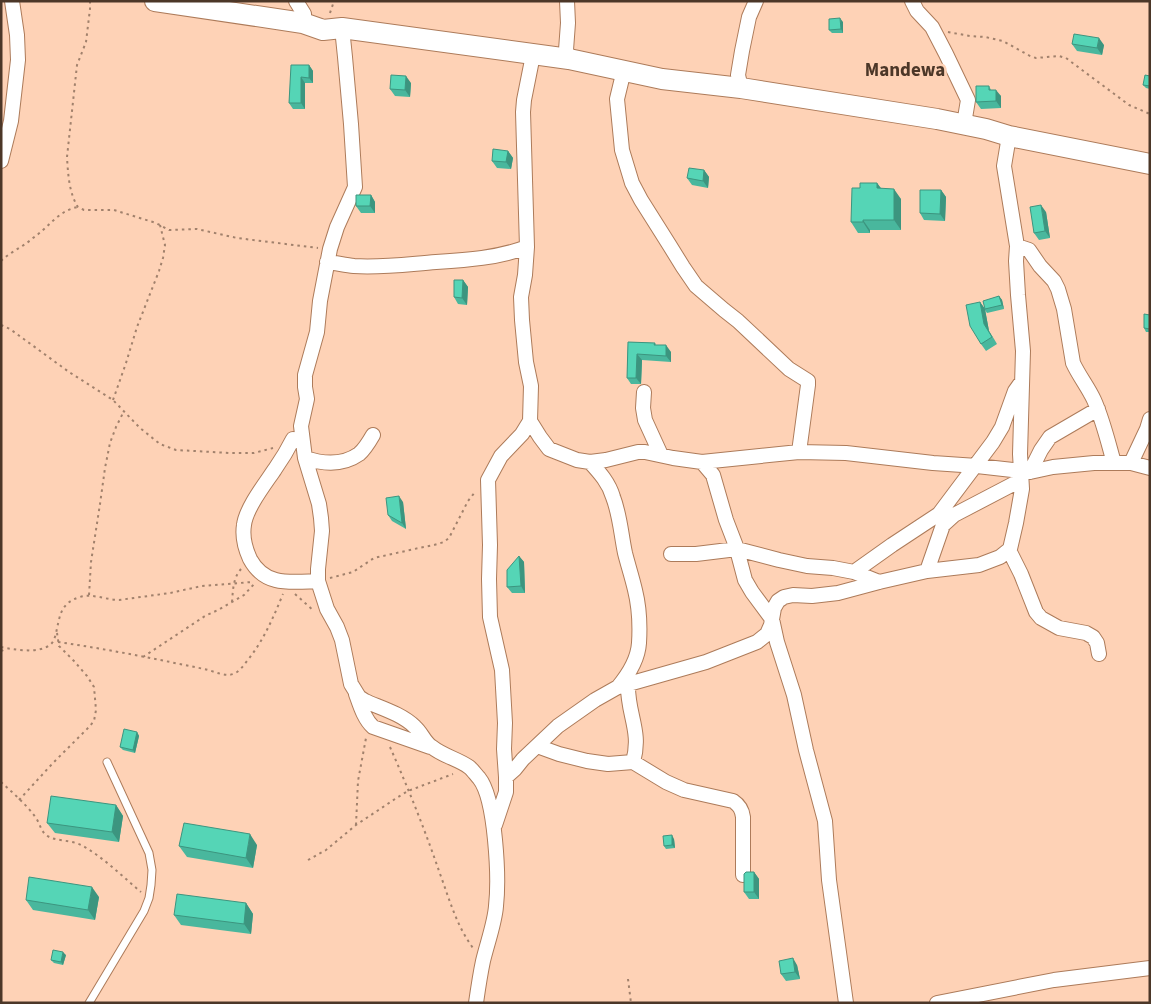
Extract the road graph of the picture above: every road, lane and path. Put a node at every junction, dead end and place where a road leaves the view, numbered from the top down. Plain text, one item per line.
1 (12, 1) edge
2 (90, 1) edge
3 (155, 1) edge
4 (296, 1) edge
5 (567, 1) edge
6 (756, 1) edge
7 (912, 1) edge
8 (215, 5) edge
9 (303, 23) junction
10 (932, 27) junction
11 (342, 28) junction
12 (533, 55) junction
13 (569, 59) junction
14 (624, 70) junction
15 (741, 88) junction
16 (1150, 114) edge
17 (970, 126) junction
18 (1009, 136) junction
19 (1, 161) edge
20 (1150, 164) edge
21 (78, 207) junction
22 (159, 224) junction
23 (527, 246) junction
24 (1017, 246) junction
25 (328, 256) junction
26 (1, 261) edge
27 (1, 324) edge
28 (1022, 382) junction
29 (644, 392) dead end
30 (113, 400) junction
31 (1098, 409) junction
32 (124, 411) junction
33 (1150, 419) edge
34 (530, 421) junction
35 (373, 435) dead end
36 (293, 439) joint
37 (799, 452) junction
38 (661, 455) junction
39 (305, 458) junction
40 (590, 462) junction
41 (702, 462) junction
42 (1114, 463) junction
43 (1130, 463) junction
44 (977, 466) junction
45 (1150, 468) edge
46 (1024, 475) junction
47 (488, 480) junction
48 (965, 508) junction
49 (939, 514) junction
50 (736, 549) junction
51 (1008, 550) junction
52 (671, 554) dead end
53 (252, 562) junction
54 (927, 571) junction
55 (854, 572) junction
56 (318, 581) junction
57 (879, 582) junction
58 (234, 583) junction
59 (283, 584) junction
60 (89, 595) junction
61 (232, 602) junction
62 (319, 616) dead end
63 (772, 619) junction
64 (56, 631) junction
65 (58, 642) junction
66 (1, 647) edge
67 (8, 648) junction
68 (1, 651) edge
69 (1098, 654) dead end
70 (143, 657) junction
71 (623, 686) junction
72 (354, 691) junction
73 (374, 727) junction
74 (537, 746) junction
75 (431, 747) junction
76 (107, 762) dead end
77 (633, 762) junction
78 (469, 767) junction
79 (506, 776) junction
80 (1, 782) edge
81 (408, 791) junction
82 (19, 800) junction
83 (356, 824) junction
84 (493, 830) junction
85 (308, 860) dead end
86 (743, 875) edge
87 (149, 898) junction
88 (483, 962) junction
89 (1150, 968) edge
90 (628, 979) dead end
91 (88, 1003) edge
92 (476, 1003) edge
93 (631, 1003) edge
94 (846, 1003) edge
95 (937, 1003) edge

1 - 19 street
2 - 21 path
3 - 8 main road
4 - 9 street
5 - 13 street
6 - 15 street
7 - 10 street
8 - 9 main road
9 - 11 main road
10 - 16 path
10 - 17 street
11 - 12 main road
11 - 25 street
12 - 13 main road
12 - 23 street
13 - 14 main road
14 - 15 main road
14 - 37 street
15 - 17 main road
17 - 18 main road
18 - 20 main road
18 - 24 street
21 - 22 path
21 - 26 path
22 - 25 path
22 - 30 path
23 - 25 street
23 - 34 street
24 - 28 street
24 - 31 street
25 - 39 street
27 - 30 path
28 - 44 street
28 - 46 street
29 - 38 street
30 - 32 path
31 - 42 street
31 - 46 street
32 - 36 path
32 - 60 path
33 - 43 street
34 - 40 street
34 - 47 street
35 - 39 street
36 - 53 street
37 - 41 street
37 - 44 street
38 - 40 street
38 - 41 street
39 - 56 street
40 - 71 street
41 - 50 street
42 - 43 street
42 - 46 street
43 - 45 street
44 - 46 street
44 - 49 street
46 - 48 street
46 - 51 street
47 - 56 path
47 - 79 street
48 - 49 street
48 - 54 street
49 - 55 street
50 - 52 street
50 - 55 street
50 - 63 street
51 - 54 street
51 - 69 street
53 - 58 path
53 - 59 street
54 - 57 street
55 - 57 street
56 - 59 street
56 - 72 street
57 - 63 street
58 - 60 path
58 - 61 path
58 - 61 path
59 - 62 path
59 - 70 path
60 - 64 path
61 - 70 path
63 - 71 street
63 - 94 street
64 - 65 path
64 - 67 path
65 - 70 path
65 - 82 path
66 - 67 path
67 - 68 path
71 - 74 street
71 - 77 street
72 - 73 street
72 - 75 street
73 - 75 street
73 - 81 path
73 - 83 path
74 - 77 street
74 - 79 street
75 - 78 street
76 - 87 lane
77 - 86 street
78 - 81 path
78 - 84 street
79 - 84 street
80 - 82 path
81 - 83 path
81 - 88 path
82 - 87 path
83 - 85 path
84 - 88 street
87 - 91 lane
88 - 92 street
89 - 95 street
90 - 93 path

